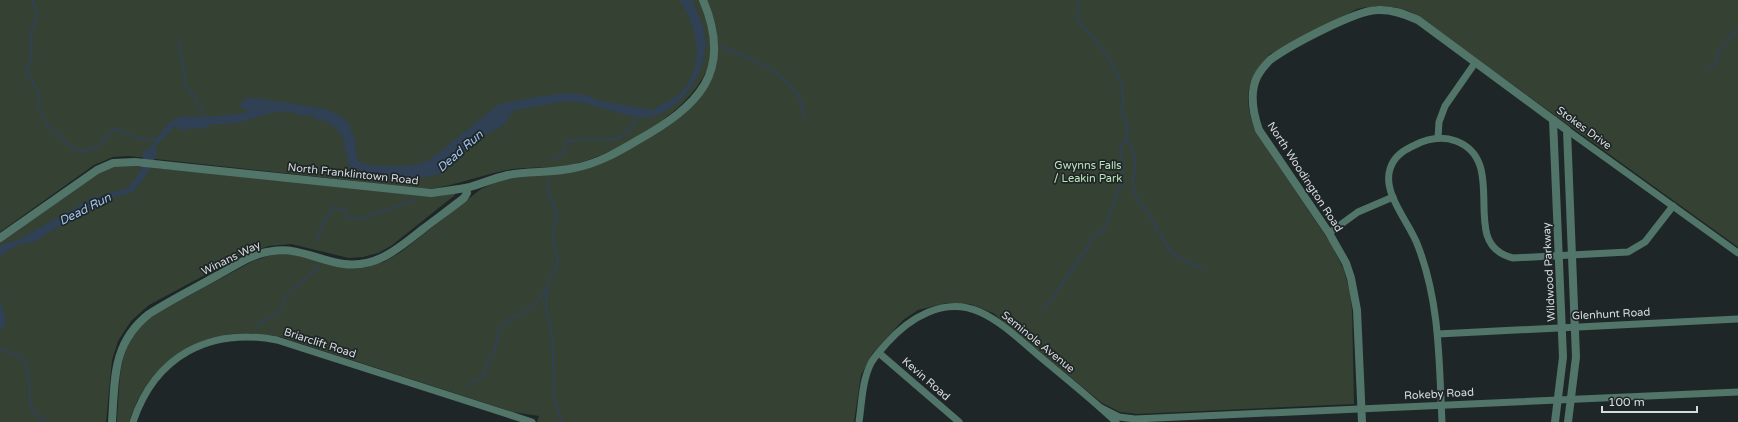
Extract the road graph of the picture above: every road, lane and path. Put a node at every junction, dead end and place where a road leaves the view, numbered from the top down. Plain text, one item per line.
1 (703, 0) edge
2 (1418, 20) joint
3 (1475, 63) junction
4 (1553, 120) junction
5 (1567, 130) junction
6 (1438, 138) junction
7 (464, 188) junction
8 (1393, 197) junction
9 (1672, 206) junction
10 (1329, 232) junction
11 (0, 238) edge
12 (1738, 253) edge
13 (1559, 256) junction
14 (1572, 256) junction
15 (1738, 319) edge
16 (1575, 327) junction
17 (1563, 328) junction
18 (1438, 334) junction
19 (878, 353) junction
20 (1738, 392) edge
21 (1571, 399) junction
22 (1557, 400) junction
23 (1441, 405) junction
24 (1101, 408) junction
25 (1361, 409) junction
26 (1139, 420) edge
27 (112, 422) edge
28 (133, 422) edge
29 (532, 422) edge
30 (859, 422) edge
31 (959, 422) edge
32 (1116, 422) edge
33 (1362, 422) edge
34 (1442, 422) edge
35 (1554, 422) edge
36 (1568, 422) edge

1 - 7 street, North Franklintown Road
2 - 3 street, Stokes Drive
2 - 10 street, North Woodington Road
3 - 4 street, Stokes Drive
3 - 6 street
4 - 5 street, Stokes Drive
4 - 13 street, Wildwood Parkway
5 - 9 street, Stokes Drive
5 - 14 street
6 - 8 street
6 - 13 street
7 - 11 street, North Franklintown Road
7 - 27 street, Winans Way
8 - 10 street
8 - 18 street
9 - 12 street, Stokes Drive
9 - 14 street
10 - 25 street, North Woodington Road
13 - 14 street
13 - 17 street, Wildwood Parkway
14 - 16 street
15 - 16 street, Glenhunt Road
16 - 17 street, Glenhunt Road
16 - 21 street
17 - 18 street, Glenhunt Road
17 - 22 street, Wildwood Parkway
18 - 23 street
19 - 24 street, Seminole Avenue
19 - 30 street, Seminole Avenue
19 - 31 street, Kevin Road
20 - 21 street, Rokeby Road
21 - 22 street, Rokeby Road
21 - 36 street
22 - 23 street, Rokeby Road
22 - 35 street, Wildwood Parkway
23 - 25 street, Rokeby Road
23 - 34 street
24 - 26 street, Rokeby Road
24 - 32 street, Seminole Avenue
25 - 26 street, Rokeby Road
25 - 33 street, North Woodington Road
28 - 29 street, Briarclift Road

